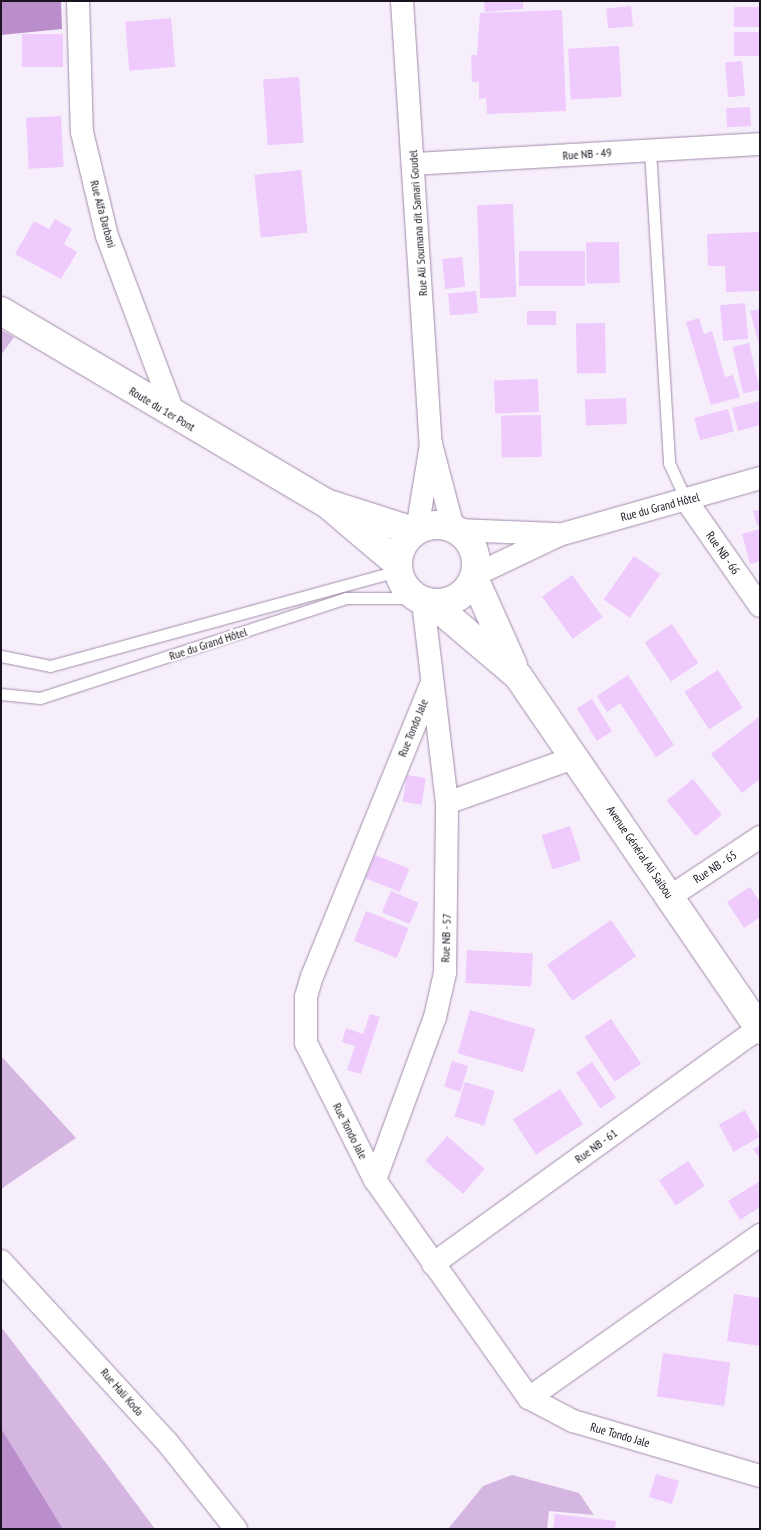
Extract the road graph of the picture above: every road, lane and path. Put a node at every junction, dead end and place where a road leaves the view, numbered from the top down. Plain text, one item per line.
1 (78, 1) edge
2 (402, 1) edge
3 (760, 144) edge
4 (650, 150) junction
5 (414, 164) junction
6 (1, 311) edge
7 (175, 417) junction
8 (431, 444) junction
9 (760, 478) edge
10 (686, 500) junction
11 (326, 503) junction
12 (455, 529) junction
13 (416, 531) junction
14 (559, 535) junction
15 (398, 567) junction
16 (475, 577) junction
17 (424, 601) junction
18 (760, 606) edge
19 (1, 656) edge
20 (518, 676) junction
21 (431, 685) junction
22 (1, 694) edge
23 (576, 757) junction
24 (447, 804) junction
25 (760, 837) edge
26 (671, 896) junction
27 (759, 1028) edge
28 (375, 1180) junction
29 (760, 1235) edge
30 (1, 1261) edge
31 (433, 1264) junction
32 (530, 1398) junction
33 (760, 1476) edge
34 (236, 1529) edge

1 - 7 street, Rue Alfa Darbani
2 - 5 street, Rue Ali Soumana dit Samari Goudel
3 - 4 street, Rue NB - 49
4 - 5 street, Rue NB - 49
4 - 10 lane
5 - 8 street, Rue Ali Soumana dit Samari Goudel
6 - 7 street, Route du 1er Pont
7 - 11 street, Route du 1er Pont
8 - 12 street, Rue Ali Soumana dit Samari Goudel
8 - 13 street, Rue Ali Soumana dit Samari Goudel
9 - 10 street, Rue du Grand Hôtel
10 - 14 street, Rue du Grand Hôtel
10 - 18 street, Rue NB - 66
11 - 13 street, Route du 1er Pont
11 - 15 street, Route du 1er Pont
12 - 13 street
12 - 14 street, Rue du Grand Hôtel
12 - 16 street
13 - 15 street
14 - 16 street, Rue du Grand Hôtel
15 - 17 street
15 - 19 lane, Rue du Grand Hôtel
16 - 17 street
16 - 20 street, Avenue Général Ali Saibou
17 - 20 street, Avenue Général Ali Saibou
17 - 21 street, Rue Tondo Jale
17 - 22 lane, Rue du Grand Hôtel
20 - 23 street, Avenue Général Ali Saibou
21 - 24 street, Rue NB - 57
21 - 28 street, Rue Tondo Jale
23 - 24 street
23 - 26 street, Avenue Général Ali Saibou
24 - 28 street, Rue NB - 57
25 - 26 street, Rue NB - 65
26 - 27 street, Avenue Général Ali Saibou
27 - 31 street, Rue NB - 61
28 - 31 street, Rue Tondo Jale
29 - 32 street
30 - 34 street, Rue Hali Koda
31 - 32 street, Rue Tondo Jale
32 - 33 street, Rue Tondo Jale

